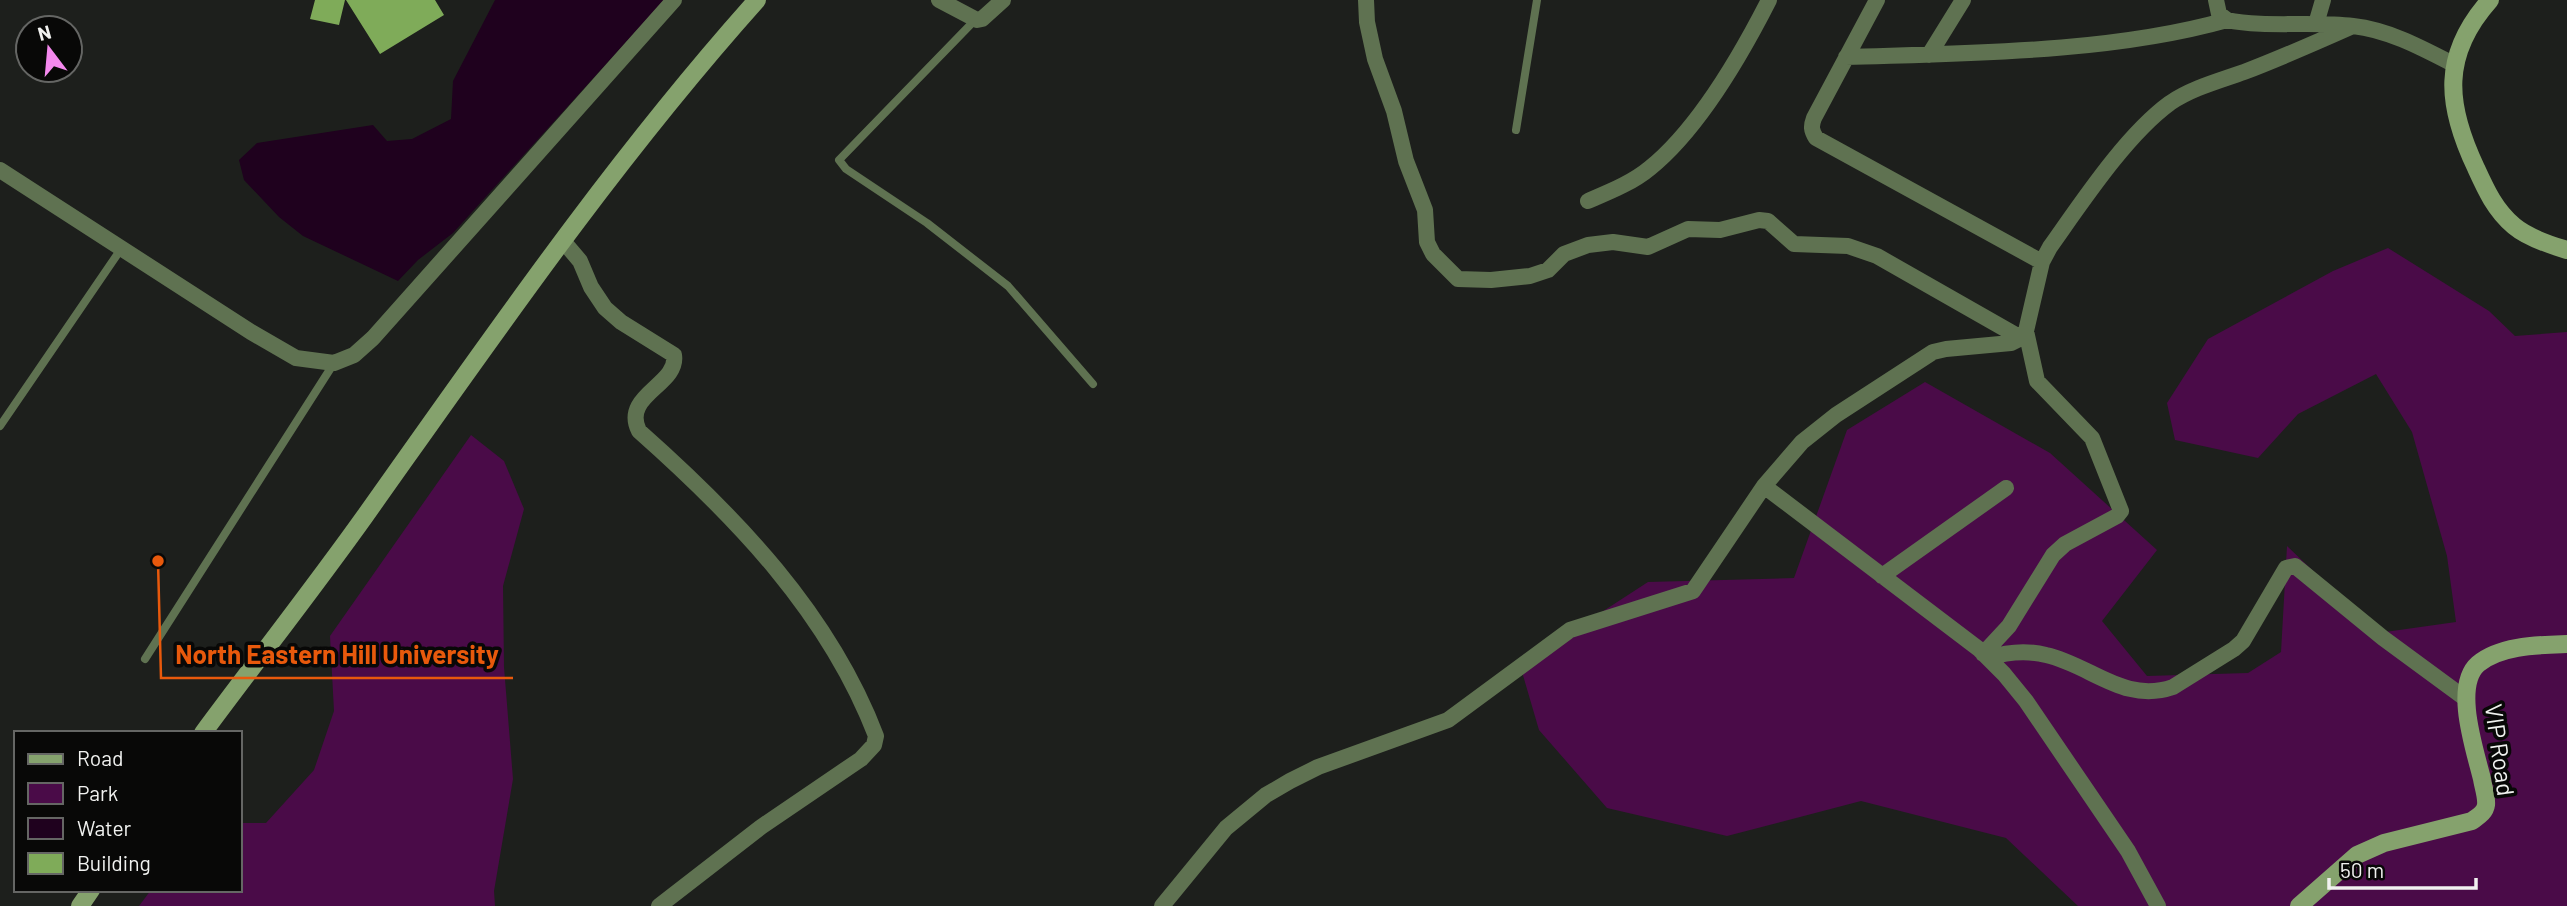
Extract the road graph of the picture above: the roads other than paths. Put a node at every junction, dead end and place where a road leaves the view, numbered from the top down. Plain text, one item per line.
1 (674, 0) edge
2 (757, 0) edge
3 (939, 0) edge
4 (1003, 0) edge
5 (1366, 0) edge
6 (1537, 0) edge
7 (1769, 0) edge
8 (1877, 0) edge
9 (1963, 0) edge
10 (2216, 0) edge
11 (2323, 0) edge
12 (2490, 0) edge
13 (975, 20) junction
14 (2227, 20) junction
15 (2316, 24) junction
16 (2353, 26) junction
17 (1928, 55) junction
18 (1846, 57) junction
19 (2455, 65) junction
20 (1516, 130) dead end
21 (0, 170) edge
22 (1588, 201) dead end
23 (563, 241) junction
24 (121, 249) junction
25 (2567, 250) edge
26 (2042, 261) junction
27 (2024, 335) junction
28 (334, 363) junction
29 (1093, 384) dead end
30 (0, 426) edge
31 (1764, 486) junction
32 (2007, 488) dead end
33 (1882, 576) junction
34 (2567, 644) edge
35 (1985, 656) junction
36 (145, 659) dead end
37 (2466, 699) junction
38 (204, 731) edge
39 (659, 906) edge
40 (1162, 906) edge
41 (2158, 906) edge
42 (2299, 906) edge

1 - 28 street
2 - 23 street
3 - 13 street
4 - 13 street
5 - 27 street
6 - 20 lane
7 - 22 street
8 - 18 street
9 - 17 street
10 - 14 street
11 - 15 street
12 - 19 street
13 - 29 lane
14 - 15 street
14 - 17 street
15 - 16 street
16 - 19 street
16 - 26 street
17 - 18 street
18 - 26 street
19 - 25 street
21 - 24 street
23 - 38 street
23 - 39 street
24 - 28 street
24 - 30 lane
26 - 27 street
27 - 31 street
27 - 35 street
28 - 36 lane
31 - 33 street
31 - 40 street
32 - 33 street
33 - 35 street
34 - 37 street, VIP Road
35 - 37 street
35 - 41 street
37 - 42 street, VIP Road

